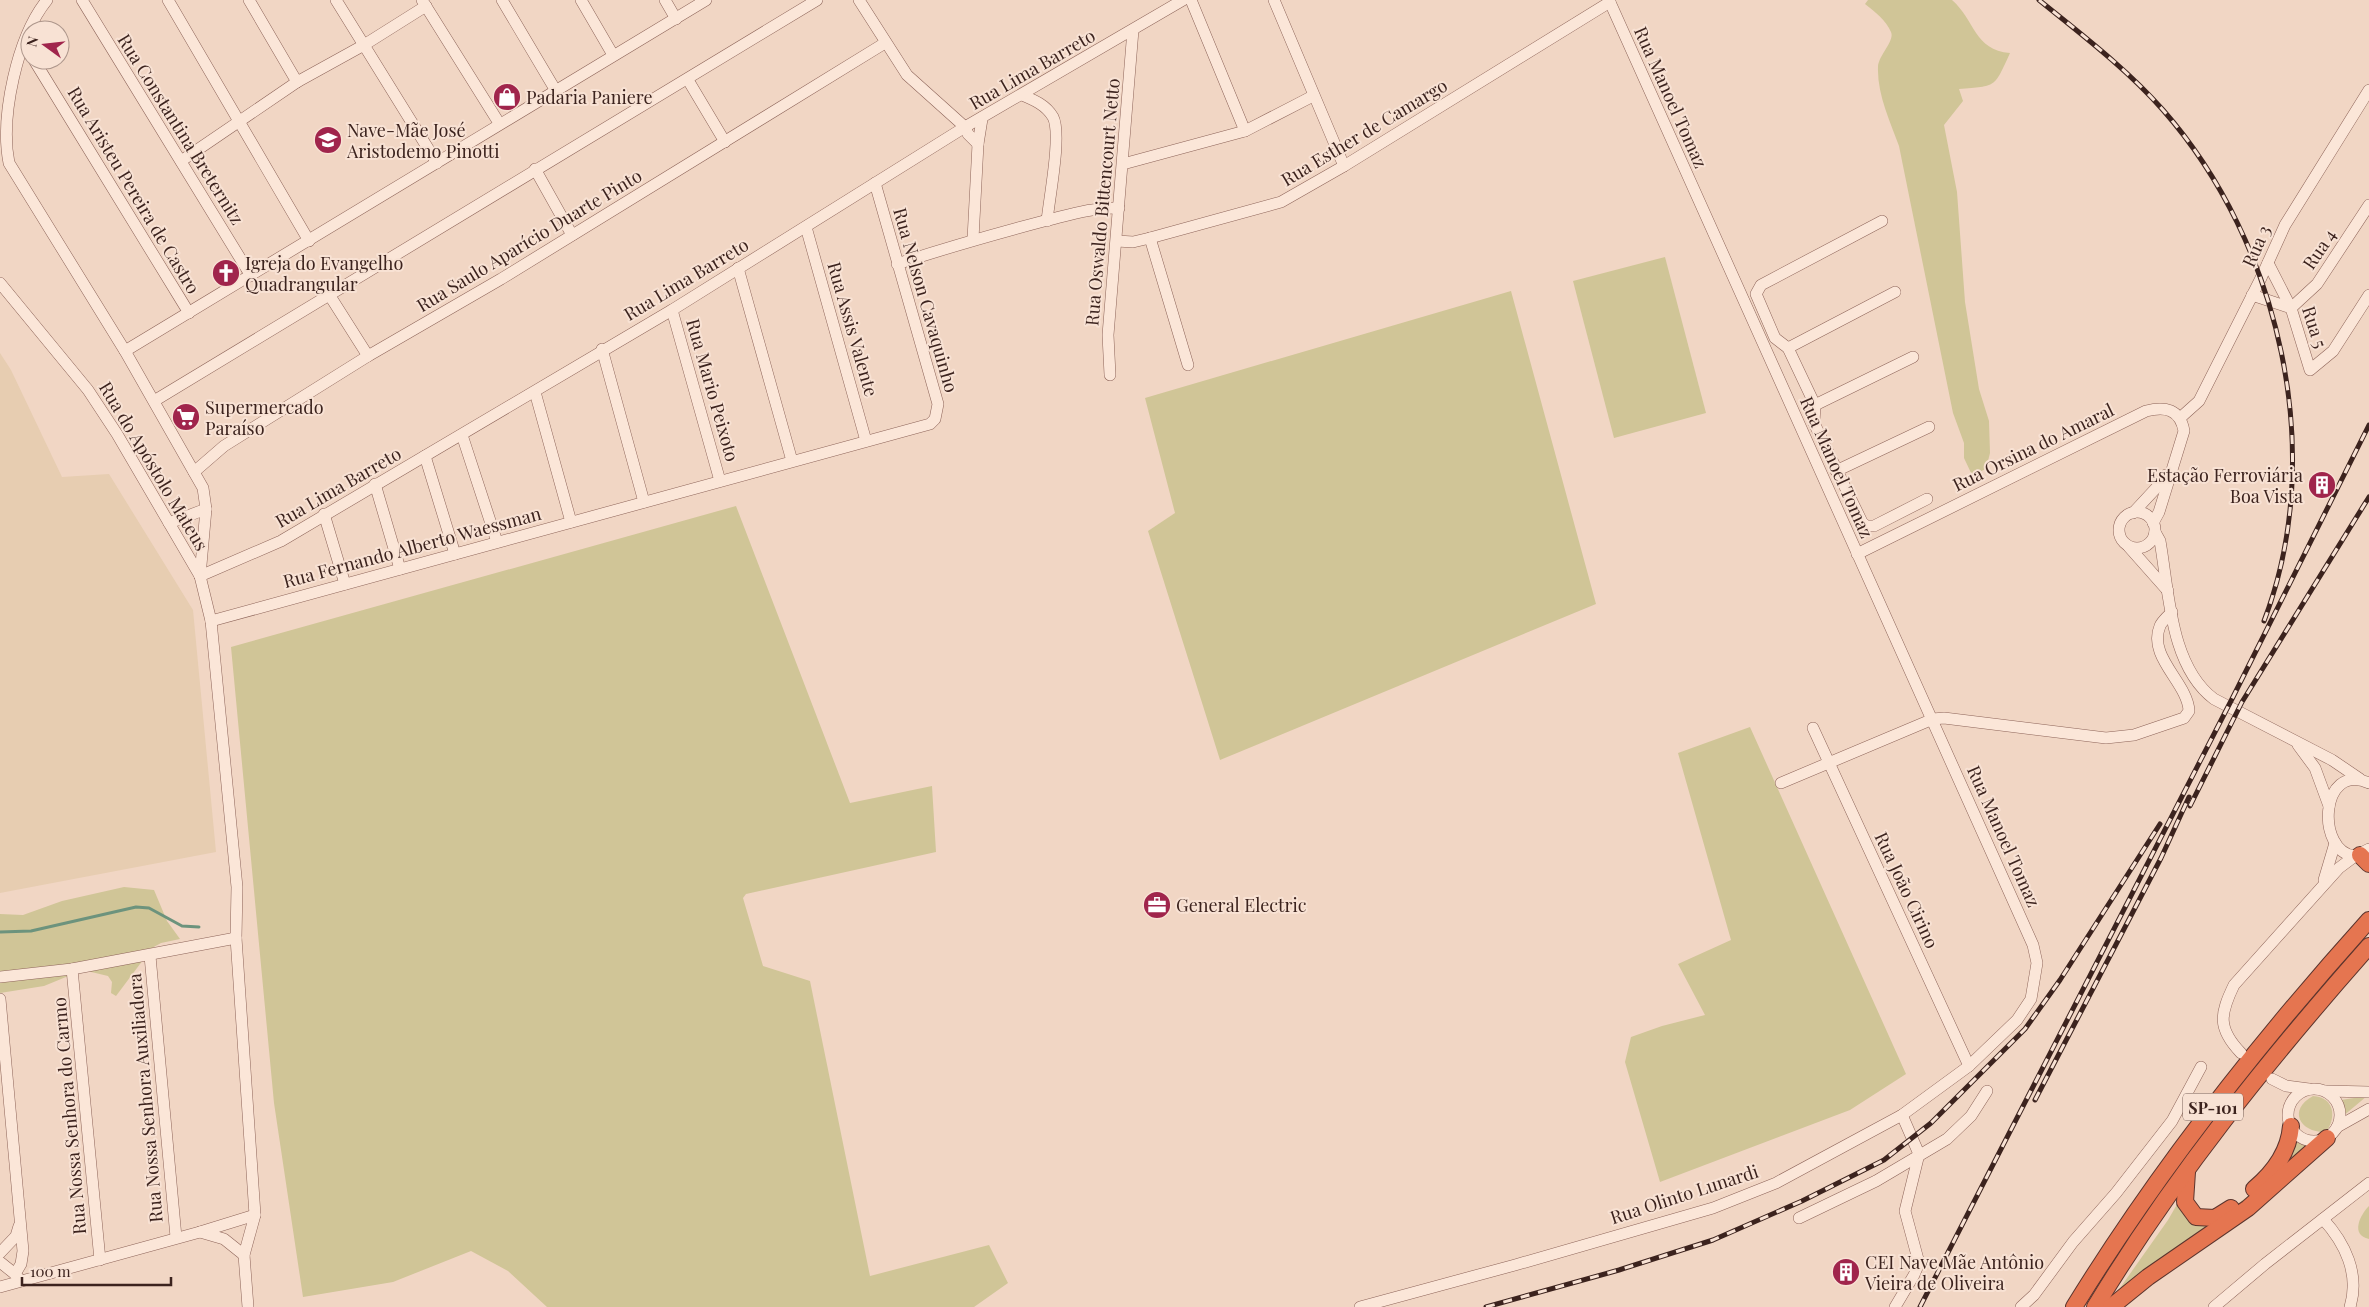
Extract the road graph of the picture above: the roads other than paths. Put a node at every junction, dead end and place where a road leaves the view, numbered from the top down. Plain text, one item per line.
1 (48, 0) edge
2 (82, 0) edge
3 (168, 0) edge
4 (249, 0) edge
5 (336, 0) edge
6 (502, 0) edge
7 (581, 0) edge
8 (665, 0) edge
9 (706, 0) edge
10 (817, 0) edge
11 (859, 0) edge
12 (1183, 0) edge
13 (1192, 0) edge
14 (1274, 0) edge
15 (1609, 1) edge
16 (424, 3) edge
17 (676, 19) junction
18 (34, 20) edge
19 (1133, 30) junction
20 (885, 43) junction
21 (364, 45) junction
22 (20, 49) edge
23 (613, 55) junction
24 (40, 70) edge
25 (688, 80) junction
26 (297, 82) junction
27 (1034, 88) junction
28 (2369, 90) edge
29 (556, 91) junction
30 (1022, 95) junction
31 (1313, 96) junction
32 (1037, 101) junction
33 (982, 118) junction
34 (240, 120) junction
35 (499, 123) junction
36 (965, 127) junction
37 (1245, 130) junction
38 (725, 142) junction
39 (978, 144) junction
40 (181, 161) junction
41 (436, 163) junction
42 (1123, 164) junction
43 (1344, 166) junction
44 (535, 170) junction
45 (875, 183) junction
46 (2369, 205) edge
47 (1119, 208) junction
48 (1047, 221) junction
49 (1882, 221) dead end
50 (806, 227) junction
51 (572, 235) junction
52 (1150, 238) junction
53 (973, 240) junction
54 (309, 241) junction
55 (1117, 241) junction
56 (2268, 263) junction
57 (897, 264) junction
58 (738, 268) junction
59 (251, 276) junction
60 (0, 283) edge
61 (1895, 292) dead end
62 (2252, 295) junction
63 (2369, 295) edge
64 (330, 296) junction
65 (2291, 308) junction
66 (672, 310) junction
67 (189, 313) junction
68 (1788, 348) junction
69 (602, 349) junction
70 (125, 351) junction
71 (368, 356) junction
72 (1913, 357) dead end
73 (1188, 365) dead end
74 (1110, 376) dead end
75 (1808, 391) junction
76 (535, 392) junction
77 (1787, 399) junction
78 (154, 401) junction
79 (1815, 405) junction
80 (2180, 418) junction
81 (930, 424) joint
82 (1929, 427) dead end
83 (462, 435) junction
84 (866, 441) junction
85 (426, 456) junction
86 (792, 461) junction
87 (2172, 465) junction
88 (1836, 470) junction
89 (194, 472) junction
90 (720, 481) junction
91 (375, 484) junction
92 (1927, 499) dead end
93 (644, 502) junction
94 (206, 509) junction
95 (2133, 513) junction
96 (324, 514) junction
97 (571, 522) junction
98 (169, 523) junction
99 (2154, 528) junction
100 (497, 542) junction
101 (2129, 547) junction
102 (456, 554) junction
103 (1857, 554) junction
104 (400, 569) junction
105 (200, 576) junction
106 (345, 584) junction
107 (2169, 592) junction
108 (2172, 612) junction
109 (211, 621) junction
110 (1933, 719) junction
111 (1812, 728) dead end
112 (2294, 740) junction
113 (1829, 763) junction
114 (2364, 781) edge
115 (1780, 783) dead end
116 (2329, 807) junction
117 (2335, 843) junction
118 (2363, 856) edge
119 (2321, 889) junction
120 (2369, 910) edge
121 (2369, 920) edge
122 (236, 938) junction
123 (2353, 938) junction
124 (2032, 945) joint
125 (2369, 946) edge
126 (150, 956) junction
127 (72, 969) junction
128 (0, 977) edge
129 (0, 999) edge
130 (2, 1053) edge
131 (2241, 1053) dead end
132 (1969, 1066) junction
133 (2201, 1066) dead end
134 (2310, 1089) junction
135 (1988, 1091) dead end
136 (2325, 1091) junction
137 (2369, 1092) edge
138 (2369, 1108) edge
139 (1902, 1115) junction
140 (2289, 1119) junction
141 (2332, 1132) junction
142 (1919, 1154) junction
143 (2187, 1171) junction
144 (2369, 1183) edge
145 (255, 1215) junction
146 (1799, 1218) dead end
147 (2323, 1219) junction
148 (21, 1222) junction
149 (200, 1232) junction
150 (176, 1238) junction
151 (0, 1253) edge
152 (244, 1255) junction
153 (100, 1260) junction
154 (0, 1262) edge
155 (18, 1277) junction
156 (0, 1287) edge
157 (248, 1307) edge
158 (1360, 1307) edge
159 (1895, 1307) edge
160 (2021, 1307) edge
161 (2074, 1307) edge
162 (2095, 1307) edge
163 (2111, 1307) edge
164 (2214, 1307) edge
165 (2350, 1307) edge

1 - 18 street
2 - 40 street, Rua Constantina Breternitz
3 - 34 street
4 - 26 street
5 - 21 street
6 - 29 street
7 - 23 street
8 - 17 street
9 - 17 street
10 - 25 street
11 - 20 street
12 - 19 street, Rua Lima Barreto
13 - 37 street
14 - 31 street
15 - 43 street, Rua Esther de Camargo
15 - 77 street, Rua Manoel Tomaz
16 - 21 street
16 - 35 street
17 - 23 street
19 - 27 street, Rua Lima Barreto
19 - 42 street, Rua Oswaldo Bittencourt Netto
20 - 36 street
20 - 38 street, Rua Saulo Aparício Duarte Pinto
21 - 26 street
21 - 41 street
22 - 70 street
23 - 29 street
24 - 67 street, Rua Aristeu Pereira de Castro
25 - 38 street
25 - 44 street
26 - 34 street
27 - 30 street, Rua Lima Barreto
27 - 32 street
28 - 56 street, Rua 3
29 - 35 street
30 - 32 street
30 - 33 street, Rua Lima Barreto
31 - 37 street
31 - 43 street
32 - 48 street
33 - 36 street, Rua Lima Barreto
33 - 39 street
34 - 40 street
34 - 54 street
35 - 41 street
36 - 39 street
36 - 45 street, Rua Lima Barreto
37 - 42 street
38 - 51 street, Rua Saulo Aparício Duarte Pinto
39 - 53 street
40 - 59 street, Rua Constantina Breternitz
41 - 54 street
42 - 47 street, Rua Oswaldo Bittencourt Netto
43 - 52 street, Rua Esther de Camargo
44 - 51 street
44 - 64 street
45 - 50 street, Rua Lima Barreto
45 - 57 street, Rua Nelson Cavaquinho
46 - 65 street, Rua 4
47 - 48 street
47 - 55 street, Rua Oswaldo Bittencourt Netto
48 - 53 street
49 - 68 street
50 - 58 street, Rua Lima Barreto
50 - 84 street, Rua Assis Valente
51 - 71 street, Rua Saulo Aparício Duarte Pinto
52 - 55 street, Rua Esther de Camargo
52 - 73 street
53 - 57 street
54 - 59 street
55 - 74 street, Rua Oswaldo Bittencourt Netto
56 - 62 street, Rua 3
56 - 65 street, Rua 5
57 - 81 street, Rua Nelson Cavaquinho
58 - 66 street, Rua Lima Barreto
58 - 86 street
59 - 67 street
60 - 98 street, Rua do Apóstolo Mateus
61 - 68 street
62 - 65 street
62 - 80 street, Rua 3
63 - 65 street, Rua 5
64 - 71 street
64 - 78 street
66 - 69 street, Rua Lima Barreto
66 - 90 street, Rua Mario Peixoto
67 - 70 street
68 - 75 street
69 - 76 street, Rua Lima Barreto
69 - 93 street
70 - 78 street
71 - 89 street, Rua Saulo Aparício Duarte Pinto
72 - 79 street
75 - 77 street
75 - 79 street
76 - 83 street, Rua Lima Barreto
76 - 97 street
77 - 103 street, Rua Manoel Tomaz
78 - 89 street
79 - 88 street
80 - 87 street
80 - 103 street, Rua Orsina do Amaral
81 - 84 street, Rua Fernando Alberto Waessman
82 - 88 street
83 - 85 street, Rua Lima Barreto
83 - 100 street
84 - 86 street, Rua Fernando Alberto Waessman
85 - 91 street, Rua Lima Barreto
85 - 102 street
86 - 90 street, Rua Fernando Alberto Waessman
87 - 95 street
87 - 99 street
88 - 92 street
89 - 94 street
90 - 93 street, Rua Fernando Alberto Waessman
91 - 96 street, Rua Lima Barreto
91 - 104 street
93 - 97 street, Rua Fernando Alberto Waessman
94 - 98 street
94 - 105 street
95 - 99 street
95 - 101 street
96 - 105 street, Rua Lima Barreto
96 - 106 street
97 - 100 street, Rua Fernando Alberto Waessman
98 - 105 street, Rua do Apóstolo Mateus
99 - 101 street
99 - 107 street
100 - 102 street, Rua Fernando Alberto Waessman
101 - 107 street
102 - 104 street, Rua Fernando Alberto Waessman
103 - 110 street, Rua Manoel Tomaz
104 - 106 street, Rua Fernando Alberto Waessman
105 - 109 street
106 - 109 street, Rua Fernando Alberto Waessman
107 - 108 street
108 - 110 street
108 - 112 street
109 - 122 street
110 - 113 street
110 - 124 street, Rua Manoel Tomaz
111 - 113 street, Rua João Cirino
112 - 114 street
112 - 116 street
113 - 115 street
113 - 132 street, Rua João Cirino
114 - 116 street
116 - 117 street
117 - 118 street
117 - 119 street
118 - 119 street
119 - 131 street
120 - 123 highway
121 - 123 highway, SP-101
122 - 126 street
122 - 145 street
123 - 161 highway, SP-101
124 - 132 street, Rua Olinto Lunardi
125 - 143 highway, SP-101
126 - 127 street
126 - 150 street, Rua Nossa Senhora Auxiliadora
127 - 128 street
127 - 153 street, Rua Nossa Senhora do Carmo
129 - 130 street
130 - 148 street
132 - 139 street, Rua Olinto Lunardi
133 - 160 street
134 - 136 street
134 - 140 street
134 - 140 street
135 - 142 street
136 - 137 street
136 - 141 street
138 - 141 street
139 - 142 street
139 - 158 street, Rua Olinto Lunardi
140 - 141 street
140 - 143 highway
141 - 163 highway
142 - 146 street
142 - 159 street
143 - 162 highway, SP-101
144 - 147 street
145 - 149 street
145 - 152 street
147 - 164 street
147 - 165 street
148 - 151 street
148 - 155 street
149 - 150 street
149 - 152 street
150 - 153 street
152 - 157 street
153 - 155 street
154 - 155 street
155 - 156 street

